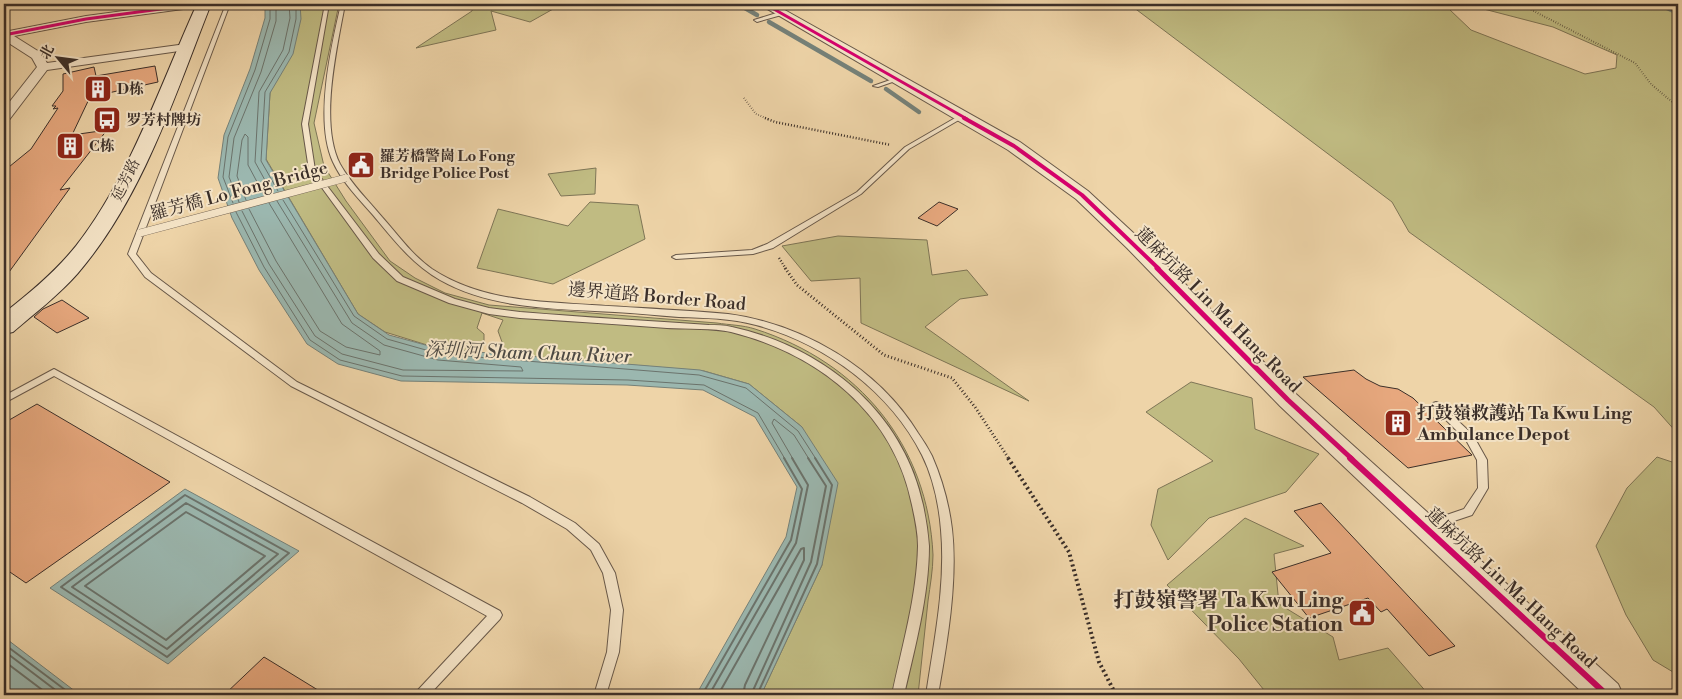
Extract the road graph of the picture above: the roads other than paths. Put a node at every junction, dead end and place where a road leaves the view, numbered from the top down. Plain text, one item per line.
1 (198, 4) edge
2 (204, 4) edge
3 (228, 4) edge
4 (327, 4) edge
5 (343, 4) edge
6 (768, 12) edge
7 (4, 35) edge
8 (186, 47) junction
9 (43, 67) junction
10 (898, 79) junction
11 (876, 86) dead end
12 (962, 116) junction
13 (4, 117) edge
14 (346, 178) junction
15 (140, 233) junction
16 (676, 257) dead end
17 (4, 326) edge
18 (4, 400) edge
19 (1436, 405) dead end
20 (1424, 527) junction
21 (421, 695) edge
22 (600, 695) edge
23 (898, 695) edge
24 (932, 695) edge
25 (1606, 695) edge

1 - 7 street
2 - 8 main road, 延芳路
3 - 15 lane
4 - 23 lane
5 - 14 lane, 邊界道路 Border Road
6 - 10 street, 蓮麻坑路 Lin Ma Hang Road
7 - 9 street
8 - 9 street
8 - 17 main road, 延芳路
9 - 13 street
10 - 11 lane
10 - 12 street, 蓮麻坑路 Lin Ma Hang Road
12 - 16 lane
12 - 20 street, 蓮麻坑路 Lin Ma Hang Road
14 - 15 lane, 羅芳橋 Lo Fong Bridge, bridge
14 - 24 lane, 邊界道路 Border Road
15 - 22 lane
18 - 21 lane
19 - 20 lane
20 - 25 street, 蓮麻坑路 Lin Ma Hang Road

